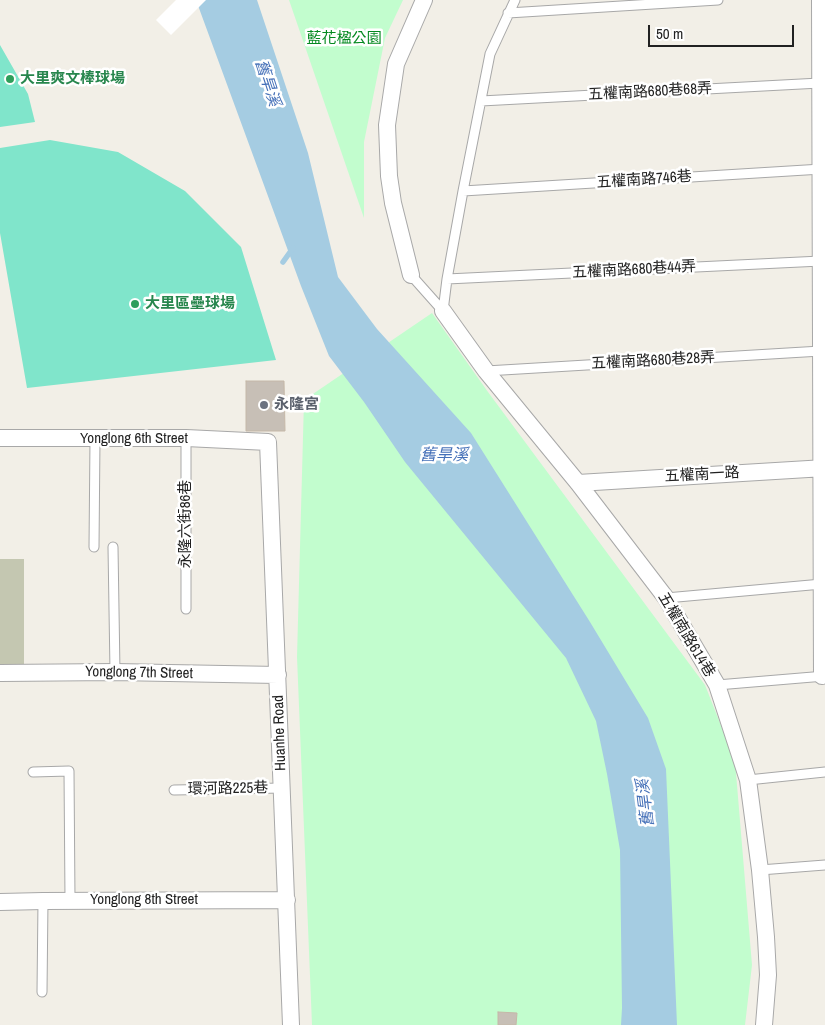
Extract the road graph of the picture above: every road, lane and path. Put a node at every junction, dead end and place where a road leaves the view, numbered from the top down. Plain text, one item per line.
1 (424, 0) edge
2 (515, 0) edge
3 (718, 0) edge
4 (820, 0) edge
5 (508, 13) junction
6 (820, 83) junction
7 (481, 102) junction
8 (823, 169) edge
9 (463, 191) junction
10 (821, 261) junction
11 (411, 275) joint
12 (447, 279) junction
13 (443, 311) junction
14 (821, 351) junction
15 (486, 371) junction
16 (0, 438) edge
17 (186, 438) junction
18 (95, 439) junction
19 (268, 442) joint
20 (823, 468) edge
21 (578, 483) junction
22 (94, 546) dead end
23 (113, 547) dead end
24 (822, 584) junction
25 (666, 598) junction
26 (186, 609) dead end
27 (115, 672) junction
28 (0, 673) edge
29 (278, 675) junction
30 (824, 676) edge
31 (717, 685) junction
32 (33, 772) dead end
33 (825, 772) edge
34 (748, 780) junction
35 (283, 788) junction
36 (174, 790) dead end
37 (825, 865) edge
38 (760, 870) junction
39 (43, 900) junction
40 (70, 900) junction
41 (287, 900) junction
42 (0, 902) edge
43 (42, 992) dead end
44 (291, 1025) edge
45 (764, 1025) edge

1 - 11 street
2 - 5 lane
3 - 5 lane
4 - 6 street
5 - 7 lane
6 - 7 lane, 五權南路680巷68弄
6 - 8 street
7 - 9 lane
8 - 9 lane, 五權南路746巷
8 - 10 street
9 - 12 lane
10 - 12 lane, 五權南路680巷44弄
10 - 14 street
11 - 13 lane
12 - 13 lane
13 - 15 street, 五權南路614巷
14 - 15 lane, 五權南路680巷28弄
14 - 20 street
15 - 21 street, 五權南路614巷
16 - 18 street, Yonglong 6th Street
17 - 18 street, Yonglong 6th Street
17 - 19 street, Yonglong 6th Street
17 - 26 lane, 永隆六街86巷
18 - 22 lane
19 - 29 street, Huanhe Road
20 - 21 street, 五權南一路
20 - 24 street
21 - 25 street, 五權南路614巷
23 - 27 lane
24 - 25 lane
24 - 30 street
25 - 31 street, 五權南路614巷
27 - 28 street, Yonglong 7th Street
27 - 29 street, Yonglong 7th Street
29 - 35 street, Huanhe Road
30 - 31 lane
31 - 34 street, 五權南路614巷
32 - 40 lane
33 - 34 lane
34 - 38 street, 五權南路614巷
35 - 36 lane, 環河路225巷
35 - 41 street, Huanhe Road
37 - 38 lane
38 - 45 street, 五權南路614巷
39 - 40 street, Yonglong 8th Street
39 - 42 street, Yonglong 8th Street
39 - 43 lane
40 - 41 street, Yonglong 8th Street
41 - 44 street, Huanhe Road

